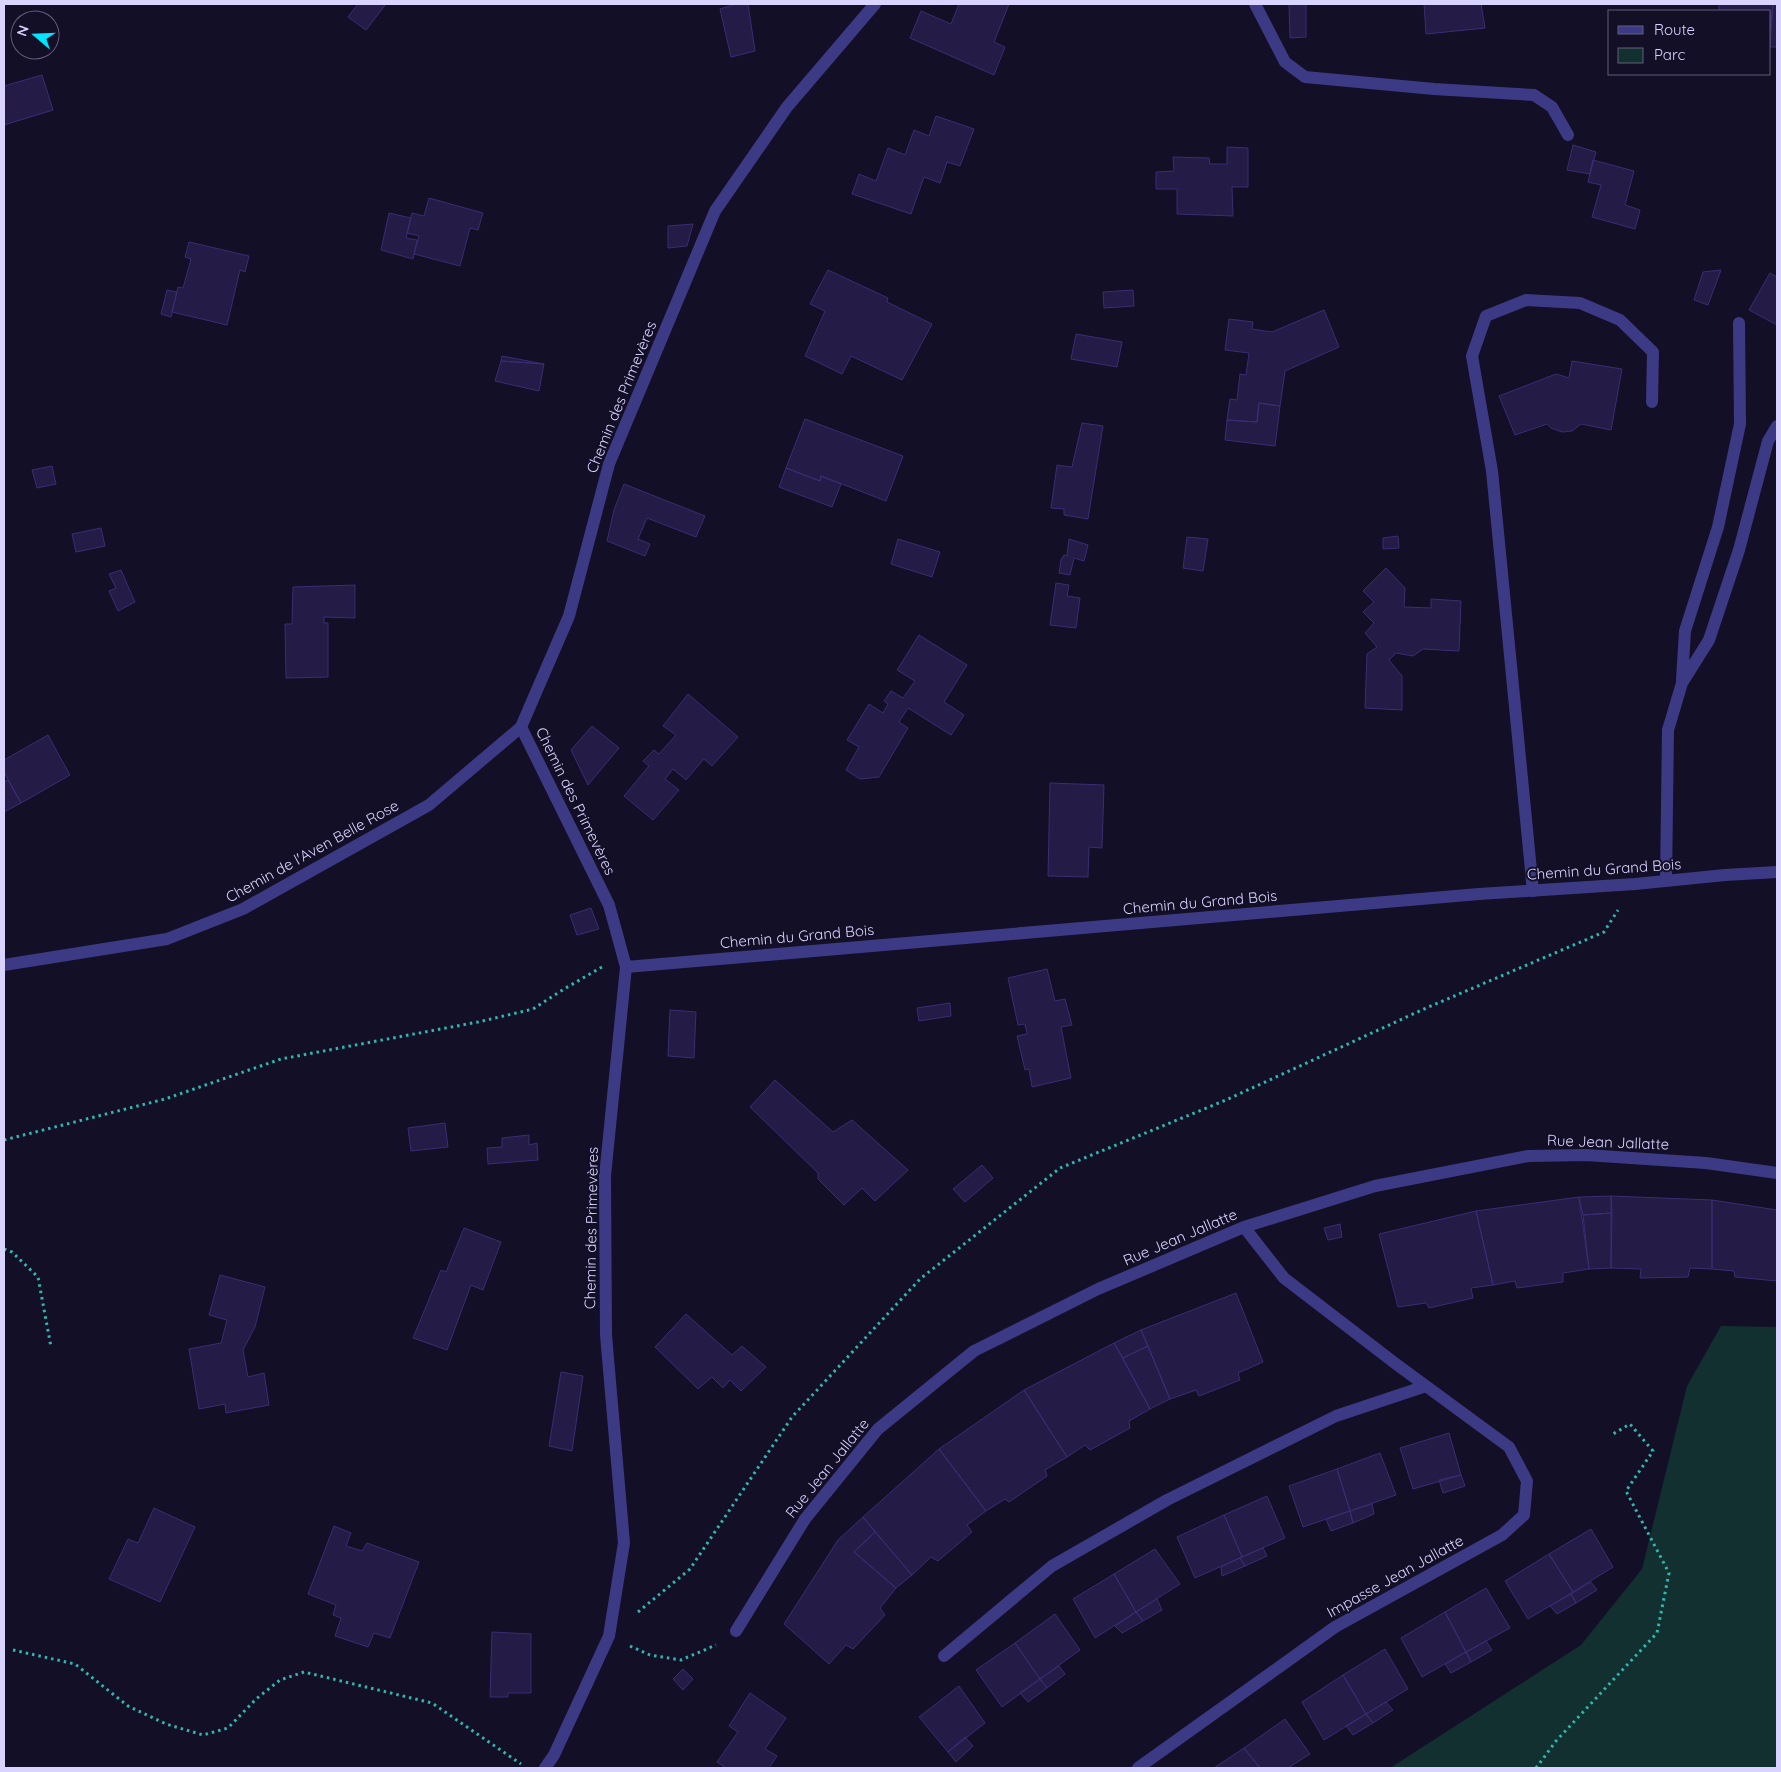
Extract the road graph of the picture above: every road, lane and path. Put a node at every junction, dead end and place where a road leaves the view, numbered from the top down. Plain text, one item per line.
1 (875, 4) edge
2 (1255, 4) edge
3 (1568, 135) dead end
4 (1739, 323) dead end
5 (1652, 402) dead end
6 (1777, 426) edge
7 (1682, 683) junction
8 (521, 727) junction
9 (1777, 872) edge
10 (1666, 882) junction
11 (1635, 884) junction
12 (1533, 891) junction
13 (4, 965) edge
14 (626, 967) junction
15 (4, 1140) edge
16 (1777, 1173) edge
17 (1244, 1227) junction
18 (4, 1249) edge
19 (51, 1347) dead end
20 (1426, 1386) junction
21 (1612, 1434) dead end
22 (736, 1631) joint
23 (609, 1636) junction
24 (13, 1650) dead end
25 (944, 1656) dead end
26 (528, 1768) edge
27 (545, 1768) edge
28 (1138, 1768) edge
29 (1536, 1768) edge

1 - 8 street, Chemin des Primevères
2 - 3 street
4 - 7 street
5 - 12 street
6 - 7 street
7 - 10 street
8 - 13 street, Chemin de l'Aven Belle Rose
8 - 14 street, Chemin des Primevères
9 - 10 street, Chemin du Grand Bois
10 - 11 street, Chemin du Grand Bois
11 - 12 street, Chemin du Grand Bois
11 - 23 path
12 - 14 street, Chemin du Grand Bois
14 - 15 path
14 - 23 street, Chemin des Primevères
16 - 17 street, Rue Jean Jallatte
17 - 20 street, Impasse Jean Jallatte
17 - 22 street, Rue Jean Jallatte
18 - 19 path
20 - 25 street
20 - 28 street, Impasse Jean Jallatte
21 - 29 path
22 - 23 path
23 - 27 street, Chemin des Primevères
24 - 26 path

